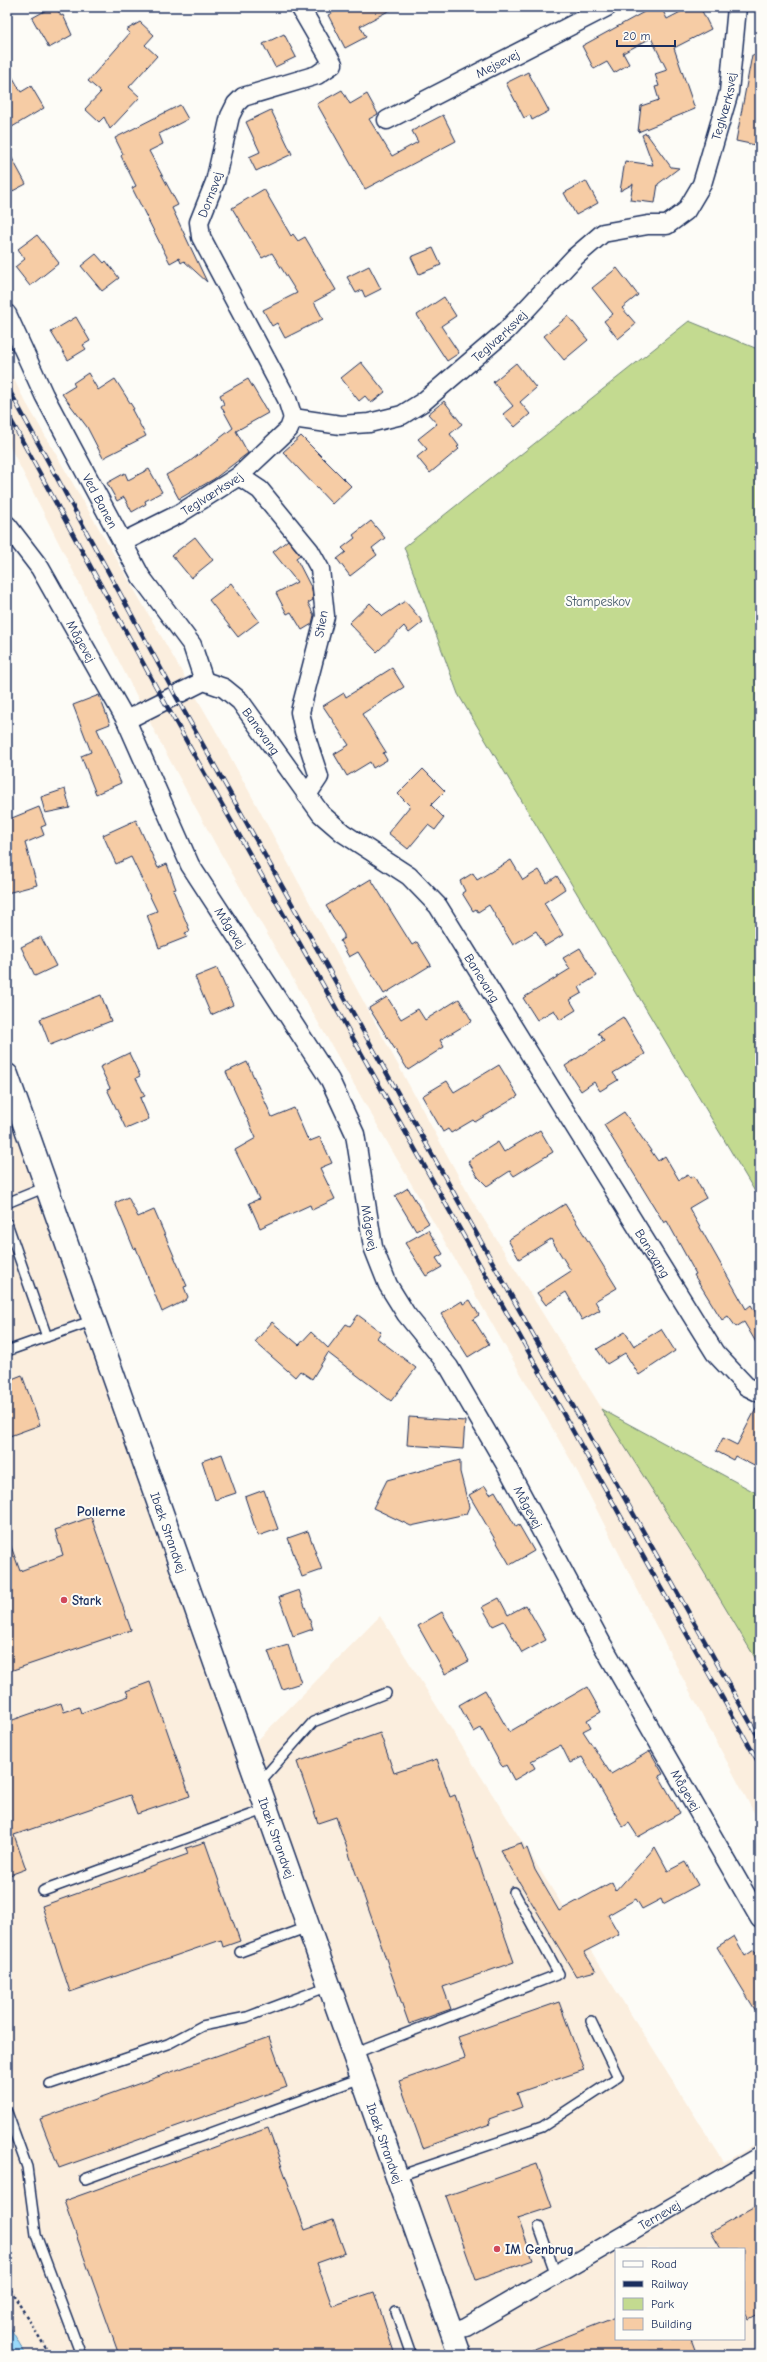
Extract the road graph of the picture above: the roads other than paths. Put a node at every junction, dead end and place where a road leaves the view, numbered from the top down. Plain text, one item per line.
1 (300, 7) edge
2 (606, 7) edge
3 (737, 7) edge
4 (387, 120) dead end
5 (7, 314) edge
6 (293, 418) junction
7 (239, 476) junction
8 (7, 525) edge
9 (123, 542) junction
10 (204, 681) junction
11 (126, 720) junction
12 (306, 795) junction
13 (7, 1075) edge
14 (46, 1187) junction
15 (7, 1203) edge
16 (7, 1223) edge
17 (95, 1320) junction
18 (47, 1336) junction
19 (7, 1351) edge
20 (760, 1393) edge
21 (386, 1693) dead end
22 (258, 1784) junction
23 (267, 1809) junction
24 (43, 1891) dead end
25 (514, 1892) dead end
26 (760, 1919) edge
27 (308, 1927) junction
28 (240, 1952) dead end
29 (328, 1986) junction
30 (591, 2021) dead end
31 (353, 2054) junction
32 (361, 2078) junction
33 (50, 2084) dead end
34 (7, 2112) edge
35 (760, 2156) edge
36 (396, 2177) junction
37 (85, 2179) dead end
38 (539, 2228) dead end
39 (556, 2275) junction
40 (396, 2312) dead end
41 (453, 2331) junction
42 (82, 2355) edge
43 (411, 2355) edge
44 (460, 2355) edge

1 - 6 street, Dornsvej
2 - 4 street, Mejsevej
3 - 6 street, Teglværksvej
5 - 9 street, Ved Banen
6 - 7 street, Teglværksvej
7 - 9 street, Teglværksvej
7 - 12 street, Stien
8 - 11 street, Mågevej
9 - 10 street, Ved Banen
10 - 11 street
10 - 12 street, Banevang
11 - 26 street, Mågevej
12 - 20 street, Banevang
13 - 14 street, Ibæk Strandvej
14 - 15 lane
14 - 17 street, Ibæk Strandvej
16 - 18 lane
17 - 18 lane
17 - 22 street, Ibæk Strandvej
18 - 19 lane
21 - 22 lane
22 - 23 street, Ibæk Strandvej
23 - 24 lane
23 - 27 street, Ibæk Strandvej
25 - 31 lane
27 - 28 lane
27 - 29 street, Ibæk Strandvej
29 - 31 street, Ibæk Strandvej
29 - 33 lane
30 - 36 lane
31 - 32 street, Ibæk Strandvej
32 - 36 street, Ibæk Strandvej
32 - 37 lane
34 - 42 lane
35 - 39 street, Ternevej
36 - 41 street, Ibæk Strandvej
38 - 39 lane
39 - 41 street, Ternevej
40 - 43 lane
41 - 44 street, Ibæk Strandvej

